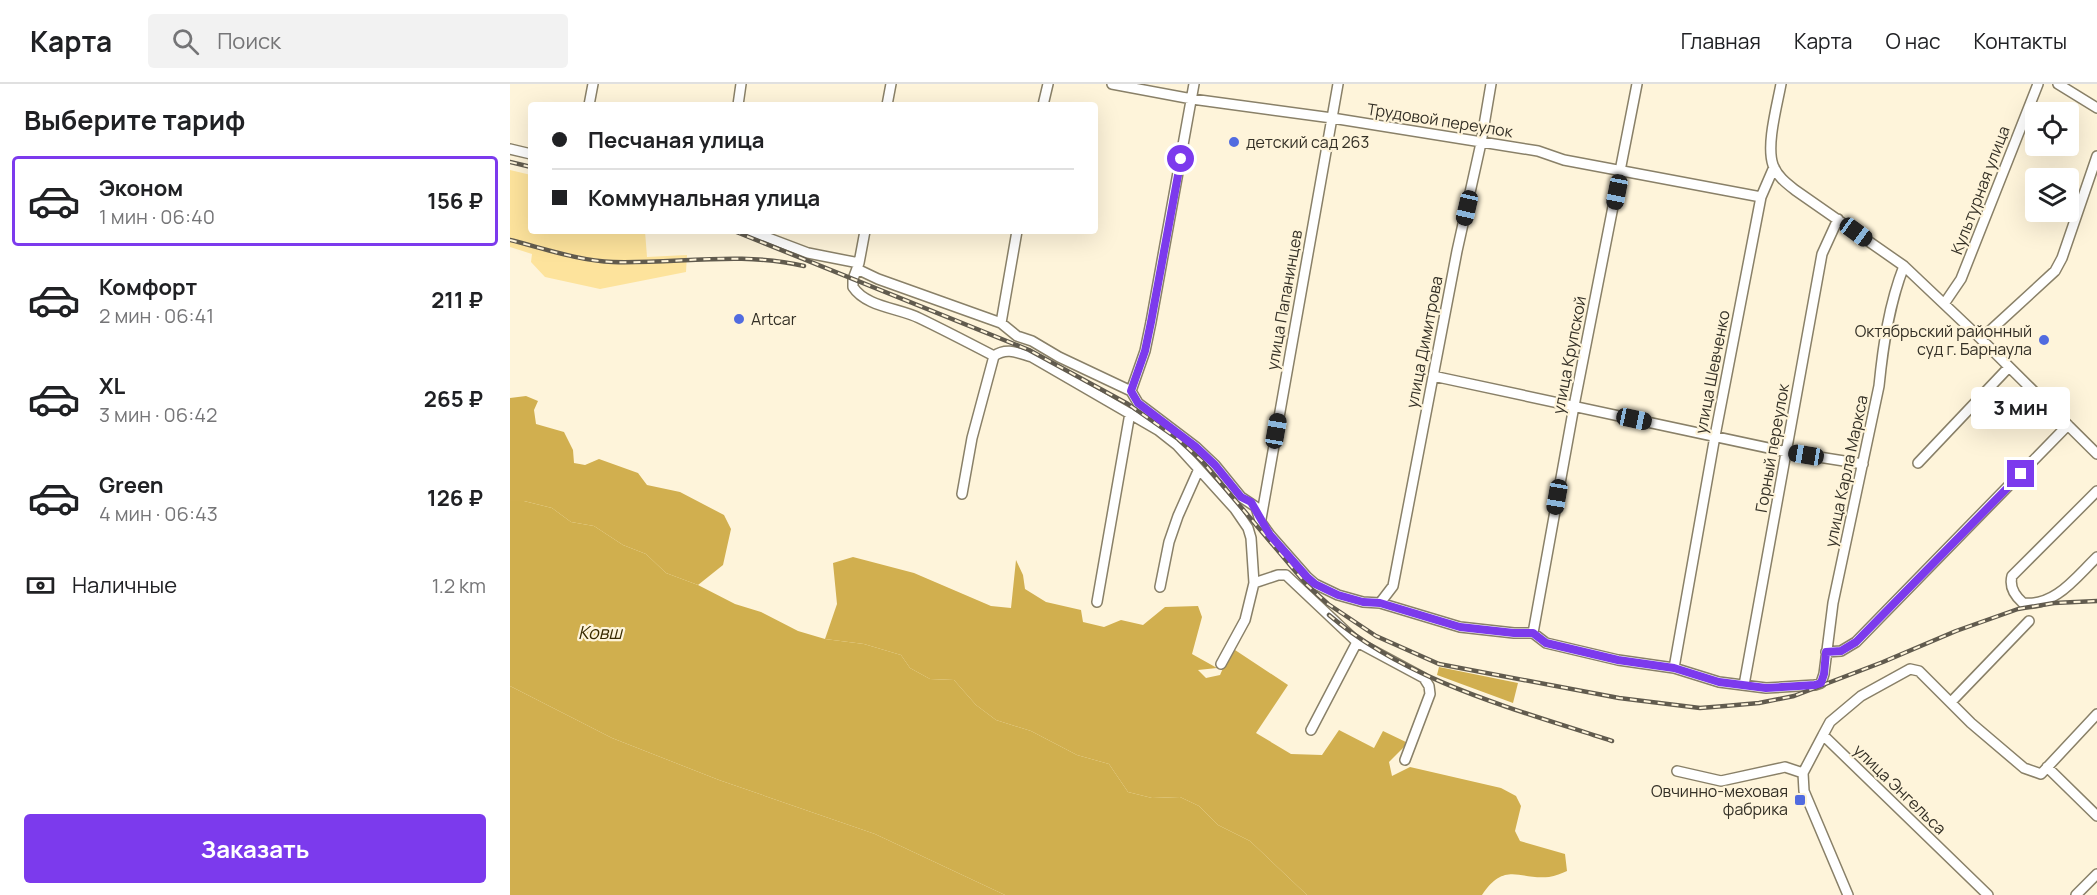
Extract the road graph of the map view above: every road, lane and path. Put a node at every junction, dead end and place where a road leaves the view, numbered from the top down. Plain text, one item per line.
1 (593, 84) edge
2 (741, 84) edge
3 (891, 84) edge
4 (1048, 84) edge
5 (1112, 84) edge
6 (1194, 84) edge
7 (1338, 84) edge
8 (1491, 84) edge
9 (1637, 84) edge
10 (1781, 84) edge
11 (2038, 84) edge
12 (2058, 84) edge
13 (1192, 99) junction
14 (590, 102) edge
15 (738, 102) edge
16 (888, 102) edge
17 (1044, 102) edge
18 (2097, 108) edge
19 (1332, 118) junction
20 (1481, 143) junction
21 (510, 149) edge
22 (528, 153) edge
23 (2097, 156) edge
24 (1774, 167) junction
25 (1621, 171) junction
26 (1761, 197) junction
27 (1838, 219) junction
28 (758, 234) edge
29 (864, 234) edge
30 (1016, 234) edge
31 (858, 266) junction
32 (1904, 267) junction
33 (1944, 304) junction
34 (1001, 323) junction
35 (1981, 339) junction
36 (994, 356) junction
37 (2009, 367) junction
38 (1433, 376) junction
39 (1131, 391) junction
40 (1574, 406) junction
41 (1130, 413) junction
42 (2068, 425) junction
43 (1715, 436) junction
44 (1787, 452) junction
45 (2097, 454) edge
46 (1918, 463) dead end
47 (1863, 464) junction
48 (1198, 471) junction
49 (2097, 491) edge
50 (962, 494) dead end
51 (1260, 521) junction
52 (2097, 557) edge
53 (1254, 583) junction
54 (1160, 587) dead end
55 (1097, 602) dead end
56 (1380, 603) junction
57 (2029, 621) dead end
58 (1533, 633) junction
59 (1357, 642) junction
60 (1826, 652) junction
61 (1221, 664) dead end
62 (1674, 668) junction
63 (1744, 685) junction
64 (1952, 702) junction
65 (2097, 714) edge
66 (1311, 730) dead end
67 (1823, 735) junction
68 (1404, 760) dead end
69 (2044, 770) junction
70 (1677, 771) dead end
71 (1803, 773) junction
72 (2097, 816) edge
73 (2097, 874) edge
74 (1848, 895) edge
75 (1988, 895) edge
76 (2076, 895) edge

1 - 14 street
2 - 15 street
3 - 16 street
4 - 17 street
5 - 13 street, Трудовой переулок
6 - 13 street
7 - 19 street, улица Папанинцев
8 - 20 street, улица Димитрова
9 - 25 street, улица Крупской
10 - 24 street, улица Шевченко
11 - 33 street, Культурная улица
12 - 18 street
13 - 19 street, Трудовой переулок
13 - 39 street
19 - 20 street, Трудовой переулок
19 - 51 street, улица Папанинцев
20 - 25 street, Трудовой переулок
20 - 38 street, улица Димитрова
21 - 22 street
23 - 35 street
24 - 26 street, улица Шевченко
24 - 27 street
25 - 26 street, Трудовой переулок
25 - 40 street, улица Крупской
26 - 43 street, улица Шевченко
27 - 32 street
27 - 44 street, Горный переулок
28 - 31 street
29 - 31 street
30 - 34 street
31 - 34 street
31 - 36 street
32 - 33 street
32 - 47 street, улица Карла Маркса
33 - 35 street
34 - 39 street
35 - 37 street
36 - 41 street
36 - 50 street
37 - 42 street
37 - 46 street
38 - 40 street
38 - 56 street, улица Димитрова
39 - 51 street
40 - 43 street
40 - 58 street, улица Крупской
41 - 48 street
41 - 55 street
42 - 45 street
42 - 60 street
43 - 44 street
43 - 62 street, улица Шевченко
44 - 47 street
44 - 63 street, Горный переулок
47 - 60 street, улица Карла Маркса
48 - 53 street
48 - 54 street
49 - 52 street
51 - 56 street
53 - 59 street
53 - 61 street
56 - 58 street
57 - 64 street
58 - 62 street
59 - 66 street
59 - 68 street
60 - 63 street, улица Карла Маркса
62 - 63 street
64 - 67 street
64 - 69 street
65 - 69 street
67 - 71 street
67 - 75 street, улица Энгельса
69 - 72 street
70 - 71 street
71 - 74 street
73 - 76 street

